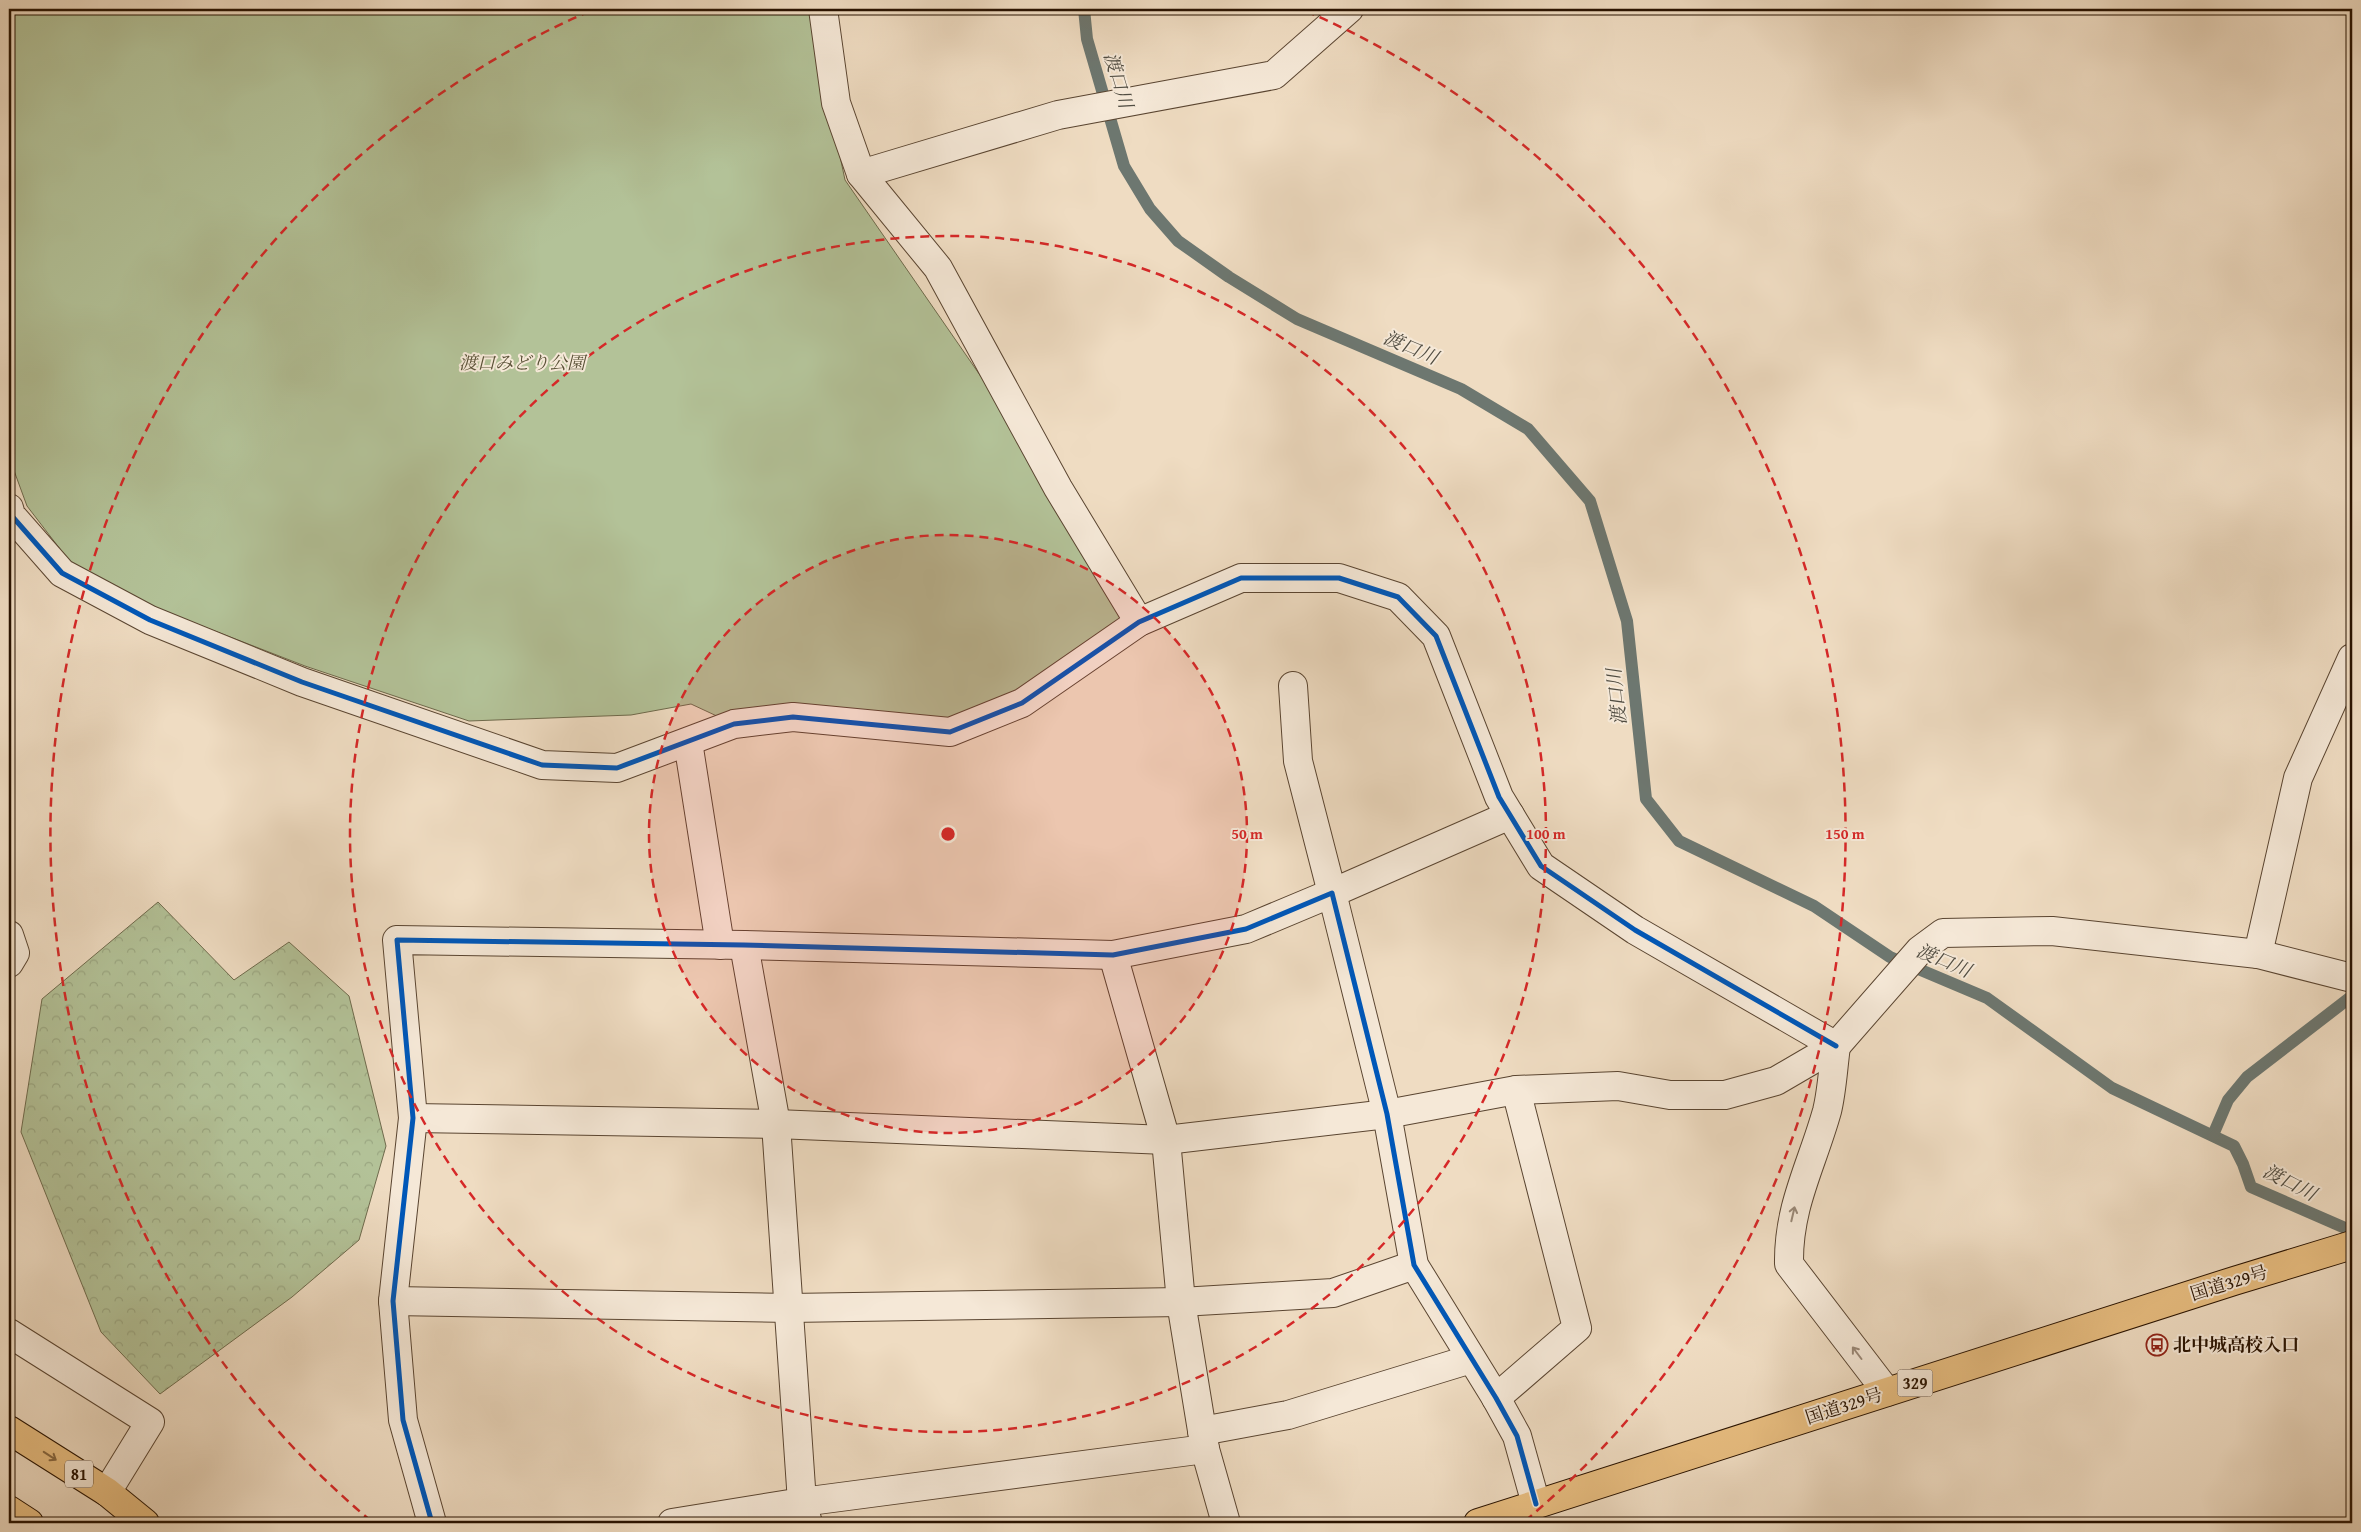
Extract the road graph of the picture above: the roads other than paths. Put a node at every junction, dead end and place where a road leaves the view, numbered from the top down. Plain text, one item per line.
1 (823, 9) edge
2 (1349, 9) edge
3 (861, 174) junction
4 (9, 508) edge
5 (1139, 622) junction
6 (2352, 658) edge
7 (1293, 686) dead end
8 (688, 742) junction
9 (1510, 815) junction
10 (1332, 893) junction
11 (9, 935) edge
12 (732, 945) junction
13 (2258, 954) junction
14 (1113, 955) junction
15 (9, 963) edge
16 (2352, 978) edge
17 (1836, 1046) junction
18 (1516, 1090) junction
19 (1387, 1114) junction
20 (413, 1118) junction
21 (776, 1124) junction
22 (1166, 1140) junction
23 (2352, 1246) edge
24 (1414, 1265) junction
25 (392, 1301) junction
26 (1180, 1302) junction
27 (788, 1308) junction
28 (9, 1333) edge
29 (1471, 1358) junction
30 (1886, 1392) junction
31 (1496, 1398) junction
32 (9, 1430) edge
33 (1204, 1440) junction
34 (107, 1492) junction
35 (1536, 1504) junction
36 (9, 1510) edge
37 (805, 1512) edge
38 (29, 1523) edge
39 (145, 1523) edge
40 (432, 1523) edge
41 (672, 1523) edge
42 (1226, 1523) edge
43 (1478, 1523) edge

1 - 3 street
2 - 3 street
3 - 5 street
4 - 8 street
5 - 8 street
5 - 9 street
6 - 13 street
7 - 10 street
8 - 12 street
9 - 10 street
9 - 17 street
10 - 14 street
10 - 19 street
11 - 15 street
12 - 14 street
12 - 20 street
12 - 21 street
13 - 16 street
13 - 17 street
14 - 22 street
17 - 18 street
30 -> 17 street
18 - 19 street
18 - 31 street
19 - 22 street
19 - 24 street
20 - 21 street
20 - 25 street
21 - 22 street
21 - 27 street
22 - 26 street
23 - 30 main road, 国道329号 / 329
24 - 26 street
24 - 29 street
25 - 27 street
25 - 40 street
26 - 27 street
26 - 33 street
27 - 37 street
28 - 34 street
29 - 31 street
29 - 33 street
30 - 35 main road, 国道329号 / 329
31 - 35 street
32 -> 34 main road, 81
33 - 37 street
33 - 42 street
34 - 39 main road, 81
35 - 43 main road, 国道329号 / 329
36 - 38 main road
37 - 41 street

